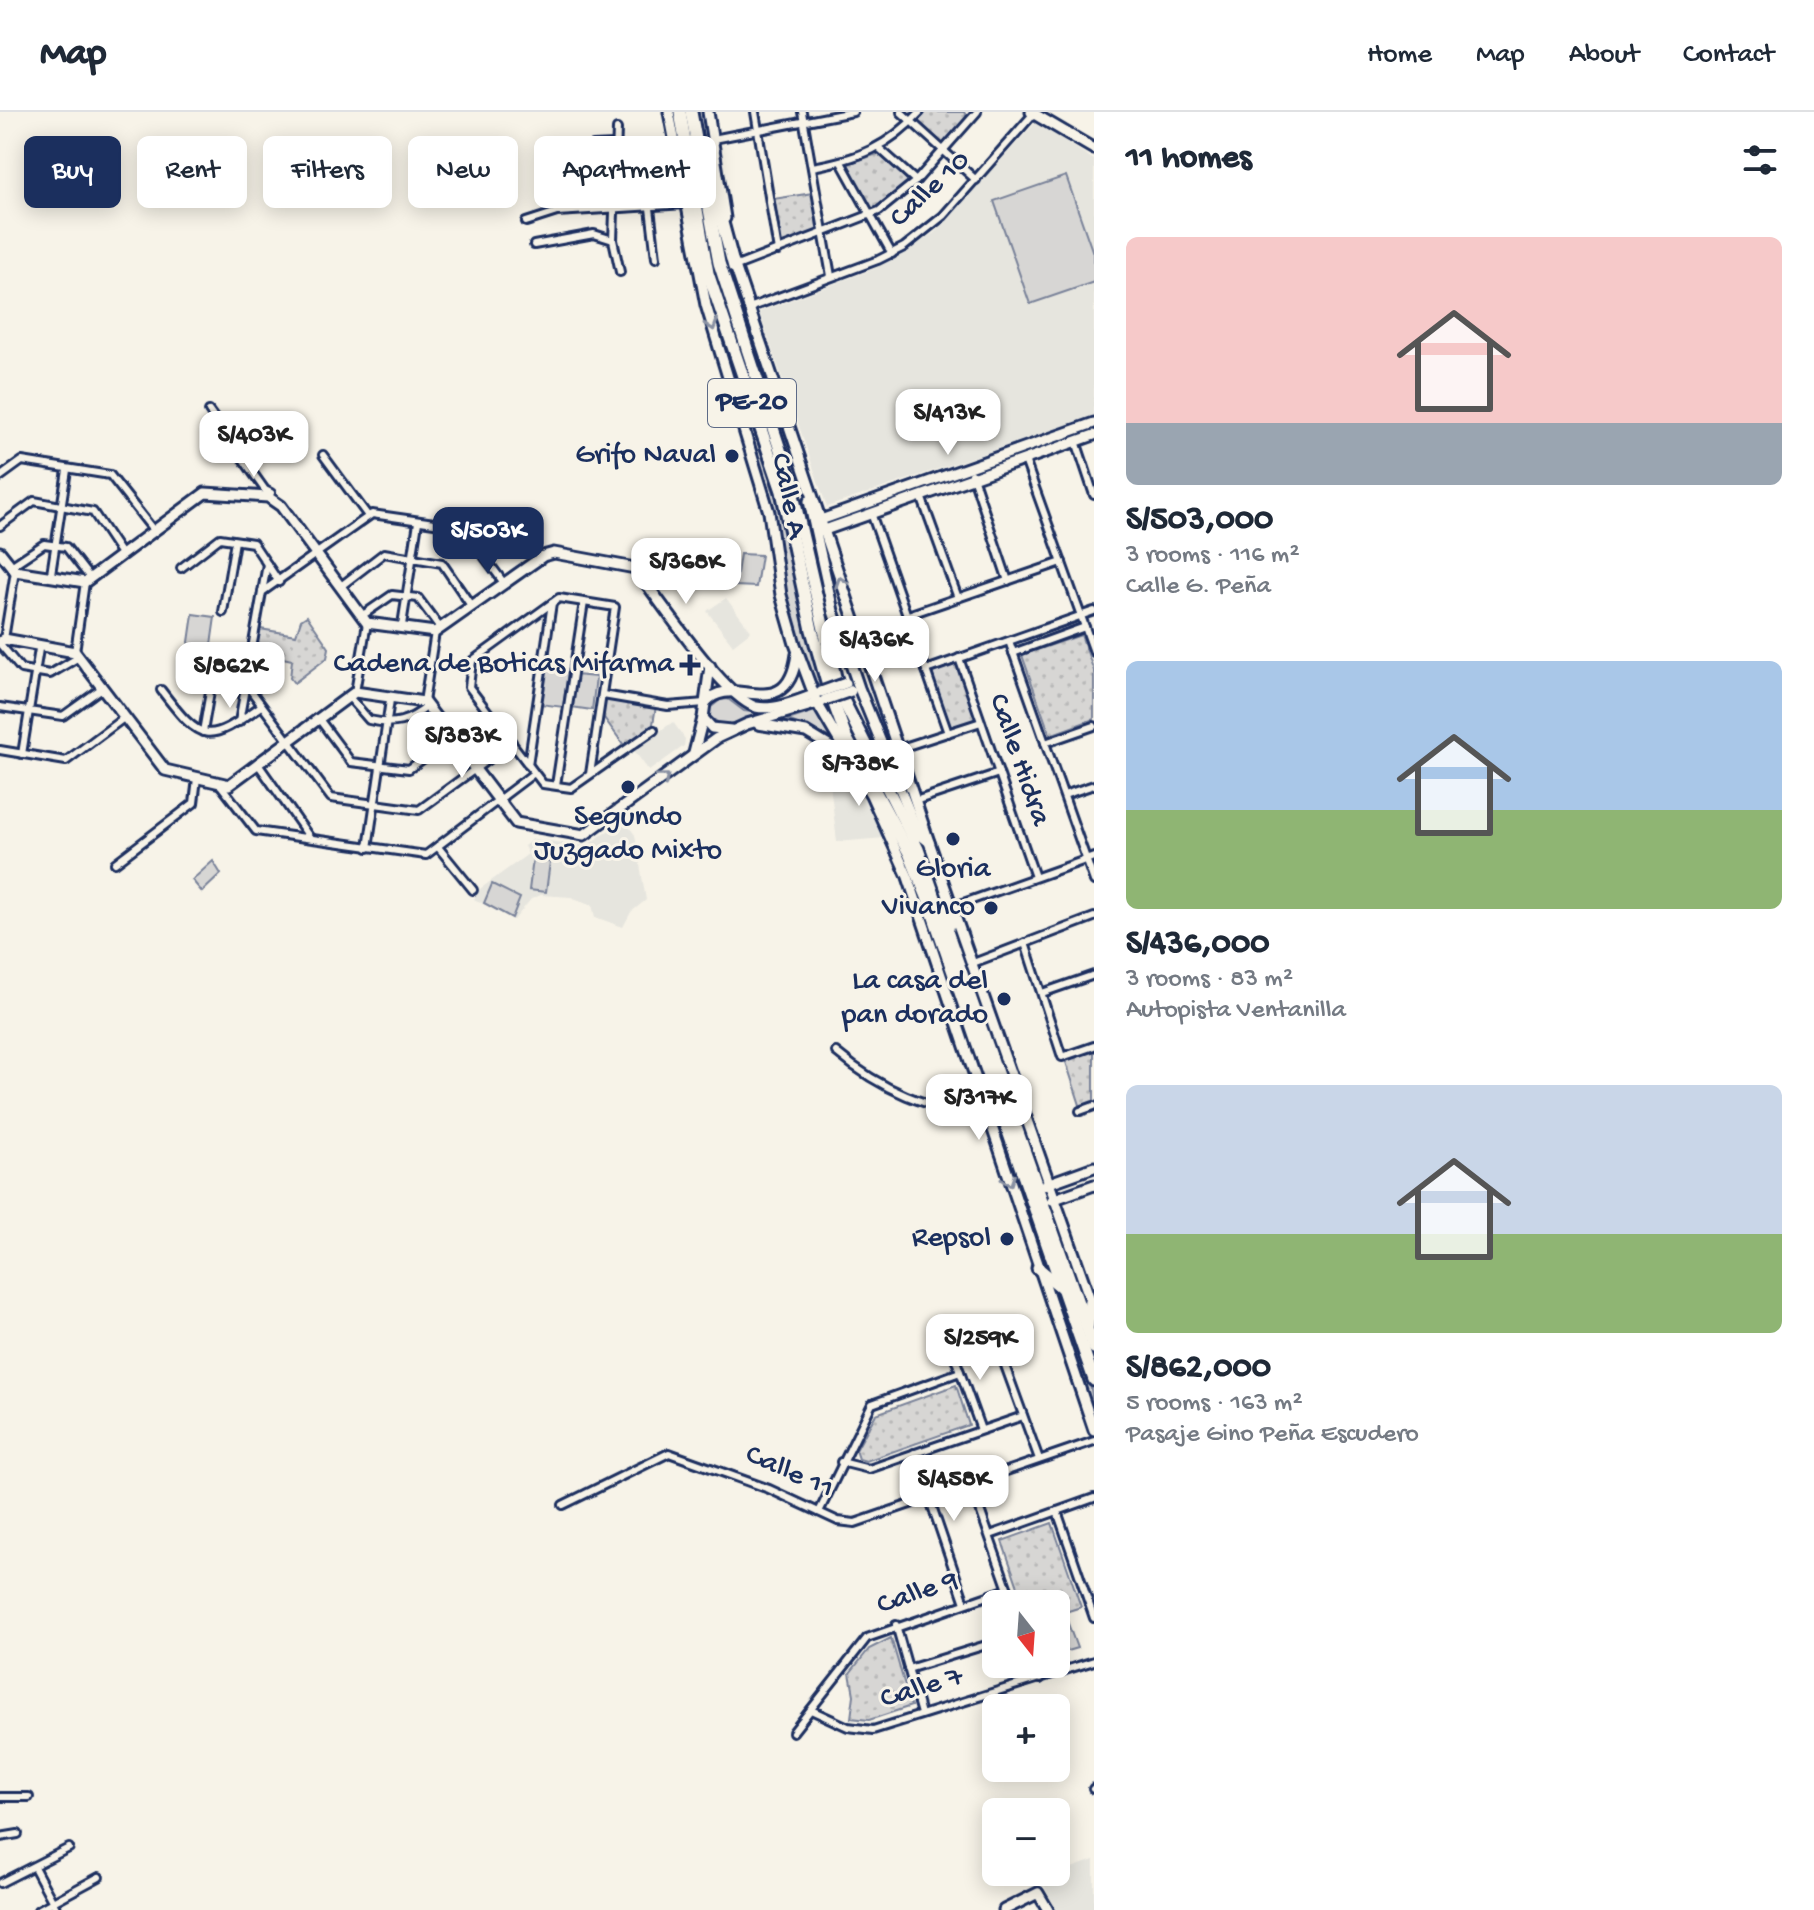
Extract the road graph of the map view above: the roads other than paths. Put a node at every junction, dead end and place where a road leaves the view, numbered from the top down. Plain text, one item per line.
1 (669, 112) edge
2 (680, 112) edge
3 (692, 112) edge
4 (708, 112) edge
5 (755, 112) edge
6 (802, 112) edge
7 (853, 112) edge
8 (901, 112) edge
9 (920, 112) edge
10 (973, 113) edge
11 (1036, 113) edge
12 (911, 122) junction
13 (804, 124) junction
14 (617, 129) dead end
15 (758, 133) junction
16 (616, 136) edge
17 (673, 136) edge
18 (712, 136) edge
19 (716, 139) edge
20 (879, 148) junction
21 (1094, 149) edge
22 (943, 151) junction
23 (716, 157) edge
24 (841, 162) junction
25 (812, 167) junction
26 (976, 180) junction
27 (916, 181) junction
28 (650, 208) joint
29 (687, 208) edge
30 (613, 210) junction
31 (869, 217) junction
32 (526, 222) dead end
33 (821, 236) junction
34 (613, 240) junction
35 (534, 245) dead end
36 (778, 251) junction
37 (892, 254) junction
38 (656, 258) dead end
39 (734, 267) junction
40 (620, 272) dead end
41 (831, 276) junction
42 (749, 308) junction
43 (209, 411) dead end
44 (1094, 423) edge
45 (1094, 435) edge
46 (1046, 439) junction
47 (1076, 441) junction
48 (1050, 450) junction
49 (323, 455) dead end
50 (1025, 460) junction
51 (67, 470) junction
52 (971, 472) junction
53 (0, 477) edge
54 (919, 490) junction
55 (270, 495) junction
56 (1094, 495) edge
57 (62, 505) junction
58 (871, 513) junction
59 (370, 515) junction
60 (418, 522) junction
61 (0, 526) edge
62 (818, 527) junction
63 (154, 531) junction
64 (235, 541) junction
65 (55, 546) junction
66 (0, 552) edge
67 (121, 554) junction
68 (318, 555) junction
69 (411, 557) junction
70 (1062, 562) junction
71 (267, 564) junction
72 (181, 568) dead end
73 (13, 569) junction
74 (51, 574) dead end
75 (88, 580) junction
76 (1008, 581) junction
77 (279, 582) junction
78 (504, 583) junction
79 (341, 586) junction
80 (262, 592) junction
81 (405, 596) junction
82 (958, 598) junction
83 (584, 602) junction
84 (552, 603) junction
85 (472, 607) junction
86 (1094, 611) edge
87 (223, 612) dead end
88 (908, 615) junction
89 (1081, 616) junction
90 (365, 619) junction
91 (402, 625) dead end
92 (1085, 627) junction
93 (438, 631) junction
94 (1009, 641) junction
95 (1, 642) edge
96 (39, 649) dead end
97 (797, 650) junction
98 (1094, 652) edge
99 (1013, 653) junction
100 (77, 654) junction
101 (216, 657) dead end
102 (959, 658) junction
103 (710, 666) junction
104 (926, 670) junction
105 (35, 672) junction
106 (246, 684) junction
107 (102, 688) junction
108 (161, 690) dead end
109 (836, 692) junction
110 (734, 693) junction
111 (352, 694) junction
112 (603, 695) junction
113 (390, 700) dead end
114 (705, 703) junction
115 (426, 704) junction
116 (261, 706) junction
117 (0, 707) edge
118 (28, 712) junction
119 (125, 717) junction
120 (703, 718) junction
121 (319, 719) junction
122 (239, 722) junction
123 (981, 722) junction
124 (386, 723) junction
125 (747, 724) junction
126 (1094, 726) edge
127 (654, 730) dead end
128 (732, 730) junction
129 (203, 732) junction
130 (948, 733) junction
131 (450, 735) junction
132 (512, 742) junction
133 (288, 743) junction
134 (1045, 743) junction
135 (898, 749) junction
136 (0, 750) edge
137 (694, 753) junction
138 (22, 754) junction
139 (851, 761) junction
140 (258, 764) junction
141 (528, 765) junction
142 (380, 767) junction
143 (475, 770) junction
144 (534, 773) junction
145 (999, 773) junction
146 (590, 774) junction
147 (197, 778) junction
148 (224, 784) junction
149 (556, 785) junction
150 (1094, 785) edge
151 (1064, 795) junction
152 (498, 801) junction
153 (915, 801) junction
154 (374, 805) junction
155 (310, 838) junction
156 (929, 842) junction
157 (438, 847) junction
158 (368, 848) junction
159 (1090, 858) edge
160 (115, 863) dead end
161 (1035, 877) junction
162 (1094, 881) edge
163 (473, 890) dead end
164 (952, 907) junction
165 (1094, 917) edge
166 (948, 929) junction
167 (1025, 943) junction
168 (973, 963) junction
169 (1094, 975) edge
170 (1042, 993) junction
171 (1094, 1046) edge
172 (836, 1052) dead end
173 (1094, 1106) edge
174 (987, 1111) junction
175 (1080, 1111) dead end
176 (1094, 1167) edge
177 (1094, 1185) edge
178 (1038, 1187) junction
179 (1044, 1203) junction
180 (1038, 1268) junction
181 (1062, 1288) junction
182 (1092, 1306) edge
183 (1087, 1329) junction
184 (950, 1344) dead end
185 (1094, 1348) edge
186 (999, 1349) dead end
187 (960, 1372) junction
188 (1094, 1380) edge
189 (1023, 1416) junction
190 (981, 1430) junction
191 (1094, 1430) edge
192 (1094, 1441) edge
193 (914, 1453) junction
194 (1039, 1459) junction
195 (841, 1462) junction
196 (971, 1484) junction
197 (1094, 1498) edge
198 (930, 1499) junction
199 (563, 1505) dead end
200 (1057, 1511) junction
201 (819, 1512) junction
202 (990, 1535) junction
203 (1008, 1589) joint
204 (965, 1603) junction
205 (1094, 1618) edge
206 (896, 1625) junction
207 (982, 1646) edge
208 (1094, 1661) edge
209 (908, 1669) junction
210 (1040, 1679) joint
211 (811, 1710) junction
212 (921, 1714) junction
213 (793, 1732) dead end
214 (0, 1797) edge
215 (29, 1797) dead end
216 (18, 1834) dead end
217 (0, 1837) edge
218 (69, 1848) dead end
219 (34, 1867) junction
220 (99, 1877) dead end
221 (0, 1883) edge
222 (53, 1902) junction
223 (38, 1910) edge
224 (57, 1910) edge
225 (1004, 1910) edge
226 (1048, 1910) edge

1 - 17 street, Calle A
2 - 109 highway, PE-20
3 - 39 highway
3 - 109 highway, PE-20
4 - 18 street
5 - 15 street
6 - 13 street
7 - 13 street
8 - 12 street
9 - 12 street
10 - 22 street
11 - 21 street
11 - 26 street, Calle 10
12 - 20 street
12 - 22 street
13 - 15 street
13 - 25 street
14 - 16 street
15 - 19 street
15 - 36 street
20 - 24 street
20 - 27 street
22 - 26 street
22 - 27 street
23 - 39 street
24 - 25 street
24 - 31 street
25 - 33 street
26 - 37 street, Calle 10
27 - 31 street
28 - 30 street
28 - 38 street
29 -> 97 street, Calle A
30 - 32 street
30 - 34 street
31 - 33 street
31 - 37 street
33 - 36 street
33 - 41 street
34 - 35 street
34 - 40 street
36 - 39 street
37 - 41 street, Calle 10
39 - 42 street
41 - 42 street, Calle 10
42 - 62 street
43 - 55 street
44 - 46 street
45 - 47 street
46 - 48 street
46 - 52 street
47 - 48 street
47 - 56 street
48 - 50 street
49 - 59 street
50 - 52 street
50 - 70 street
51 - 53 street
51 - 57 street
51 - 63 street
52 - 54 street
52 - 76 street
54 - 58 street
54 - 62 street
54 - 82 street
55 - 63 street
55 - 68 street
57 - 61 street
57 - 65 street
57 - 67 street
58 - 62 street
58 - 88 street
59 - 60 street
59 - 68 street
60 - 69 street
60 - 78 street
62 - 109 street
135 -> 62 street
63 - 67 street
64 - 71 street
64 - 72 street
64 - 87 street
65 - 73 street
65 - 74 street
65 - 75 street
66 - 73 street
67 - 75 street
68 - 77 street
68 - 79 street
69 - 79 street
69 - 81 street
69 - 85 street
70 - 76 street
70 - 89 street
71 - 77 street
71 - 80 street
73 - 75 street
73 - 95 street
75 - 100 street
76 - 82 street
77 - 80 street
78 - 85 street
78 - 103 street
79 - 90 street
80 - 106 street
81 - 90 street
81 - 91 street
81 - 93 street
82 - 88 street
83 - 84 street
83 - 112 street
83 - 149 street
84 - 132 street
84 - 141 street
85 - 93 street
86 - 89 street
88 - 104 street
89 - 92 street
89 - 94 street
90 - 93 street
90 - 111 street
92 - 98 street
92 - 99 street
93 - 115 street
94 - 99 street
94 - 102 street
95 - 100 street
95 - 105 street
96 - 105 street
97 - 109 street, Calle A
97 - 110 street
99 - 134 street
100 - 105 street
100 - 107 street
101 - 129 street
102 - 104 street
102 - 123 street, Calle Hidra
103 - 110 street
103 - 114 street
104 - 130 street
105 - 118 street
106 - 116 street
106 - 122 street
107 - 118 street
107 - 119 street
108 - 129 street
109 - 110 street
109 - 125 street
109 - 139 street
109 - 156 street
109 - 166 highway, PE-20
109 - 178 highway, PE-20
110 - 114 street
111 - 115 street
111 - 121 street
111 - 124 street
112 - 114 street
112 - 146 street
113 - 124 street
114 - 120 street
115 - 124 street
115 - 131 street
116 - 122 street
116 - 133 street
117 - 118 street
118 - 138 street
119 - 138 street
119 - 147 street
120 - 128 street
120 - 137 street
121 - 133 street
121 - 142 street
122 - 129 street
123 - 130 street
123 - 145 street, Calle Hidra
124 - 142 street
125 - 128 street
125 - 139 street
126 - 134 street
127 - 146 street
128 - 137 street
130 - 135 street
131 - 142 street
131 - 143 street
132 - 141 street
132 - 143 street
133 - 140 street
133 - 154 street
134 - 151 street
135 - 153 street
136 - 138 street
152 -> 137 street
139 - 174 street
140 - 148 street
140 - 155 street
141 - 144 street
142 - 154 street
143 - 152 street
143 - 154 street
144 - 149 street
144 - 152 street
145 - 153 street
145 - 161 street, Calle Hidra
146 - 149 street
147 - 148 street
147 - 160 street
148 - 155 street
150 - 151 street
151 - 159 street
152 - 157 street
153 - 156 street
154 - 158 street
155 - 158 street
156 - 164 street
157 - 158 street
157 - 163 street
159 - 161 street
159 - 162 street
161 - 164 street
164 - 166 highway
164 - 168 street
165 - 167 street
166 - 178 highway, PE-20
167 - 168 street
167 - 170 street
168 - 178 street
169 - 170 street
170 - 171 street
172 - 174 street
173 - 175 street
174 -> 180 street
176 - 178 street
177 - 179 street
178 - 179 highway, PE-20
178 - 179 street
179 - 181 highway, PE-20
179 - 182 street
179 - 183 highway, PE-20
180 - 181 highway
180 - 191 street
181 - 188 highway, PE-20
182 - 183 highway
183 - 185 highway, PE-20
184 - 187 street
186 - 189 street
187 - 190 street
187 - 195 street
189 - 190 street
189 - 194 street
190 - 193 street
192 - 194 street, Calle 11
193 - 195 street
193 - 198 street
194 - 196 street, Calle 11
195 - 201 street
196 - 198 street, Calle 11
196 - 202 street
197 - 200 street
198 - 201 street, Calle 11
198 - 204 street
199 - 201 street, Calle 11
200 - 202 street
200 - 205 street
202 - 203 street
203 - 204 street, Calle 9
204 - 206 street, Calle 9
206 - 209 street
206 - 211 street, Calle 9
207 - 209 street
208 - 210 street, Calle 7
209 - 212 street
210 - 212 street, Calle 7
211 - 212 street, Calle 7
211 - 213 street, Calle 9
214 - 215 street
216 - 217 street
218 - 219 street
219 - 221 street
219 - 222 street
220 - 222 street
222 - 223 street
222 - 224 street
225 - 226 street

